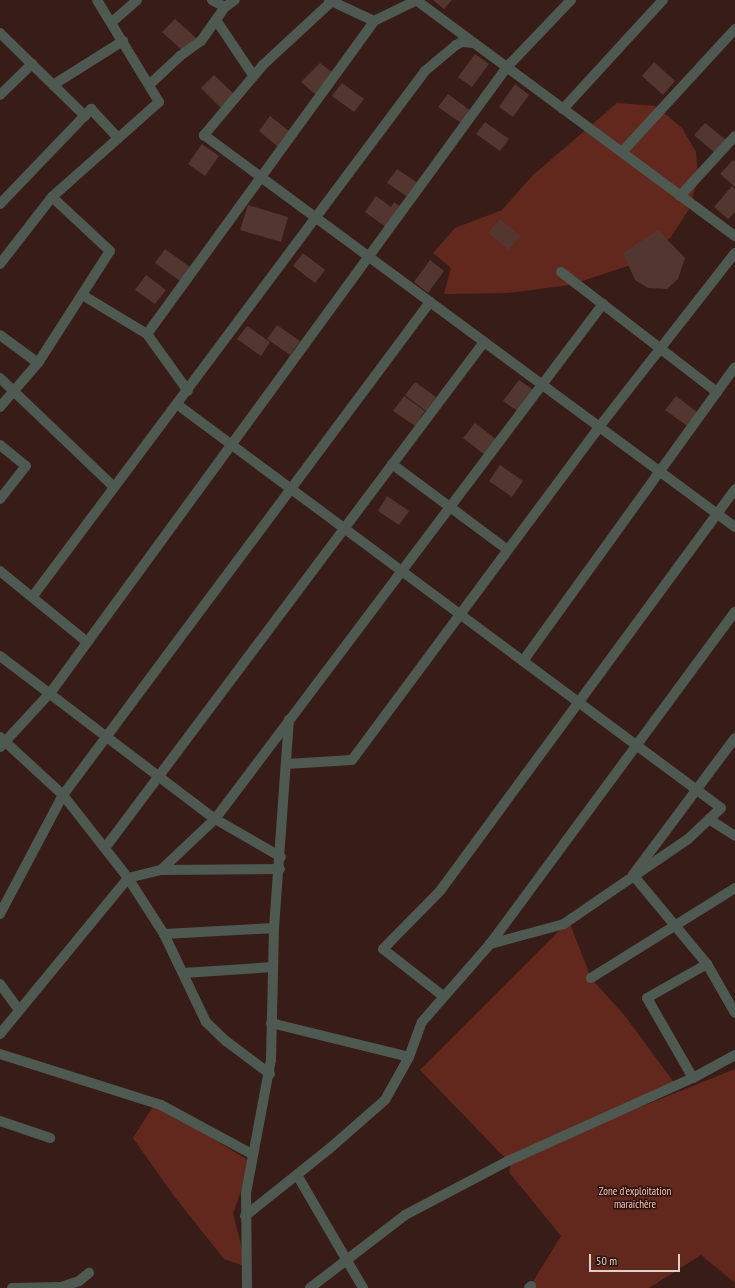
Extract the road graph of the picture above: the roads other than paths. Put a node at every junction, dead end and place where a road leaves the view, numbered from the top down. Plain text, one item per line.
1 (97, 0) edge
2 (136, 0) edge
3 (212, 0) edge
4 (235, 0) edge
5 (416, 0) edge
6 (571, 0) edge
7 (662, 0) edge
8 (330, 1) edge
9 (225, 8) junction
10 (216, 20) junction
11 (374, 21) junction
12 (112, 22) junction
13 (735, 29) edge
14 (0, 33) edge
15 (123, 41) junction
16 (474, 43) junction
17 (32, 64) junction
18 (507, 67) junction
19 (254, 75) junction
20 (53, 85) junction
21 (149, 85) junction
22 (0, 95) edge
23 (563, 109) junction
24 (85, 116) junction
25 (735, 136) edge
26 (118, 138) junction
27 (622, 152) junction
28 (262, 178) junction
29 (680, 196) junction
30 (52, 197) junction
31 (0, 204) edge
32 (316, 218) junction
33 (735, 236) edge
34 (735, 253) edge
35 (369, 257) junction
36 (0, 264) edge
37 (561, 272) dead end
38 (84, 296) junction
39 (430, 302) junction
40 (603, 304) junction
41 (147, 334) junction
42 (0, 335) edge
43 (484, 342) junction
44 (660, 349) junction
45 (38, 362) junction
46 (735, 367) edge
47 (0, 378) edge
48 (542, 385) junction
49 (188, 391) junction
50 (15, 392) junction
51 (717, 392) junction
52 (178, 405) junction
53 (0, 407) edge
54 (599, 427) junction
55 (0, 445) edge
56 (231, 445) junction
57 (392, 464) junction
58 (659, 472) junction
59 (113, 486) junction
60 (291, 489) junction
61 (735, 489) edge
62 (0, 500) edge
63 (450, 507) junction
64 (717, 514) junction
65 (735, 527) edge
66 (346, 530) junction
67 (508, 550) junction
68 (0, 571) edge
69 (402, 571) junction
70 (33, 596) junction
71 (735, 612) edge
72 (460, 614) junction
73 (87, 642) junction
74 (0, 656) edge
75 (523, 661) junction
76 (51, 692) junction
77 (579, 702) junction
78 (289, 720) junction
79 (106, 738) junction
80 (735, 738) edge
81 (2, 742) edge
82 (636, 745) junction
83 (286, 764) junction
84 (159, 778) junction
85 (697, 790) junction
86 (63, 795) junction
87 (215, 819) junction
88 (709, 819) junction
89 (735, 836) edge
90 (105, 848) junction
91 (280, 857) junction
92 (280, 869) junction
93 (161, 870) junction
94 (633, 875) junction
95 (128, 878) junction
96 (735, 888) edge
97 (0, 914) edge
98 (674, 926) junction
99 (274, 928) junction
100 (164, 934) junction
101 (490, 944) junction
102 (707, 964) junction
103 (273, 967) junction
104 (183, 973) junction
105 (592, 978) dead end
106 (0, 984) edge
107 (443, 996) junction
108 (19, 1010) junction
109 (735, 1012) edge
110 (272, 1023) junction
111 (0, 1034) edge
112 (0, 1054) edge
113 (735, 1055) edge
114 (409, 1057) junction
115 (270, 1074) junction
116 (693, 1078) junction
117 (0, 1121) edge
118 (50, 1138) dead end
119 (252, 1154) junction
120 (297, 1175) junction
121 (245, 1216) junction
122 (346, 1260) junction
123 (89, 1273) dead end
124 (12, 1288) edge
125 (247, 1288) edge
126 (310, 1288) edge
127 (362, 1288) edge

1 - 12 street
2 - 12 street
3 - 9 street
4 - 9 street
5 - 11 street
5 - 16 street
6 - 18 street
7 - 23 street
8 - 11 street
8 - 19 street
9 - 10 street
10 - 19 street
10 - 21 street
11 - 28 street
12 - 15 street
13 - 27 street
14 - 17 street
15 - 20 street
15 - 21 street
16 - 18 street
16 - 32 street
17 - 20 street
17 - 22 street
18 - 23 street
18 - 35 street
19 - 28 street
20 - 24 street
21 - 26 street
23 - 27 street
24 - 26 street
24 - 31 street
25 - 29 street
26 - 30 street
27 - 29 street
28 - 32 street
28 - 41 street
29 - 33 street
30 - 36 street
30 - 38 street
32 - 35 street
32 - 49 street
34 - 44 street
35 - 39 street
35 - 56 street
37 - 40 street
38 - 41 street
38 - 45 street
39 - 43 street
39 - 60 street
40 - 44 street
40 - 48 street
41 - 49 street
42 - 45 street
43 - 48 street
43 - 57 street
44 - 51 street
44 - 54 street
45 - 50 street
46 - 51 street
47 - 50 street
48 - 54 street
48 - 63 street
49 - 52 street
50 - 53 street
50 - 59 street
51 - 58 street
52 - 56 street
52 - 59 street
54 - 58 street
54 - 67 street
55 - 62 street
56 - 60 street
56 - 73 street
57 - 63 street
57 - 66 street
58 - 64 street
58 - 75 street
59 - 70 street
60 - 66 street
60 - 79 street
61 - 64 street
63 - 67 street
63 - 69 street
64 - 65 street
64 - 77 street
66 - 69 street
66 - 84 street
67 - 72 street
68 - 70 street
69 - 72 street
69 - 78 street
70 - 73 street
71 - 82 street
72 - 75 street
72 - 83 street
73 - 76 street
74 - 76 street
75 - 77 street
76 - 79 street
76 - 81 street
77 - 82 street
77 - 107 street
78 - 83 street
78 - 87 street
79 - 84 street
79 - 86 street
80 - 85 street
81 - 86 street
82 - 85 street
82 - 101 street
83 - 91 street
84 - 87 street
84 - 90 street
85 - 88 street
85 - 94 street
86 - 90 street
86 - 97 street
87 - 91 street
87 - 93 street
88 - 89 street
88 - 94 street
90 - 95 street
91 - 92 street
92 - 93 street
92 - 99 street
93 - 95 street
94 - 98 street
94 - 101 street
95 - 100 street
95 - 108 street
96 - 98 street
98 - 102 street
98 - 105 street
99 - 100 street
99 - 103 street
100 - 104 street
101 - 107 street
102 - 109 street
102 - 116 street
103 - 104 street
103 - 110 street
104 - 115 street
106 - 108 street
107 - 114 street
108 - 111 street
110 - 114 street
110 - 115 street
112 - 119 street
113 - 116 street
114 - 120 street
115 - 119 street
116 - 122 street
117 - 118 street
119 - 121 street
120 - 121 street
120 - 122 street
121 - 125 street
122 - 126 street
122 - 127 street
123 - 124 street

